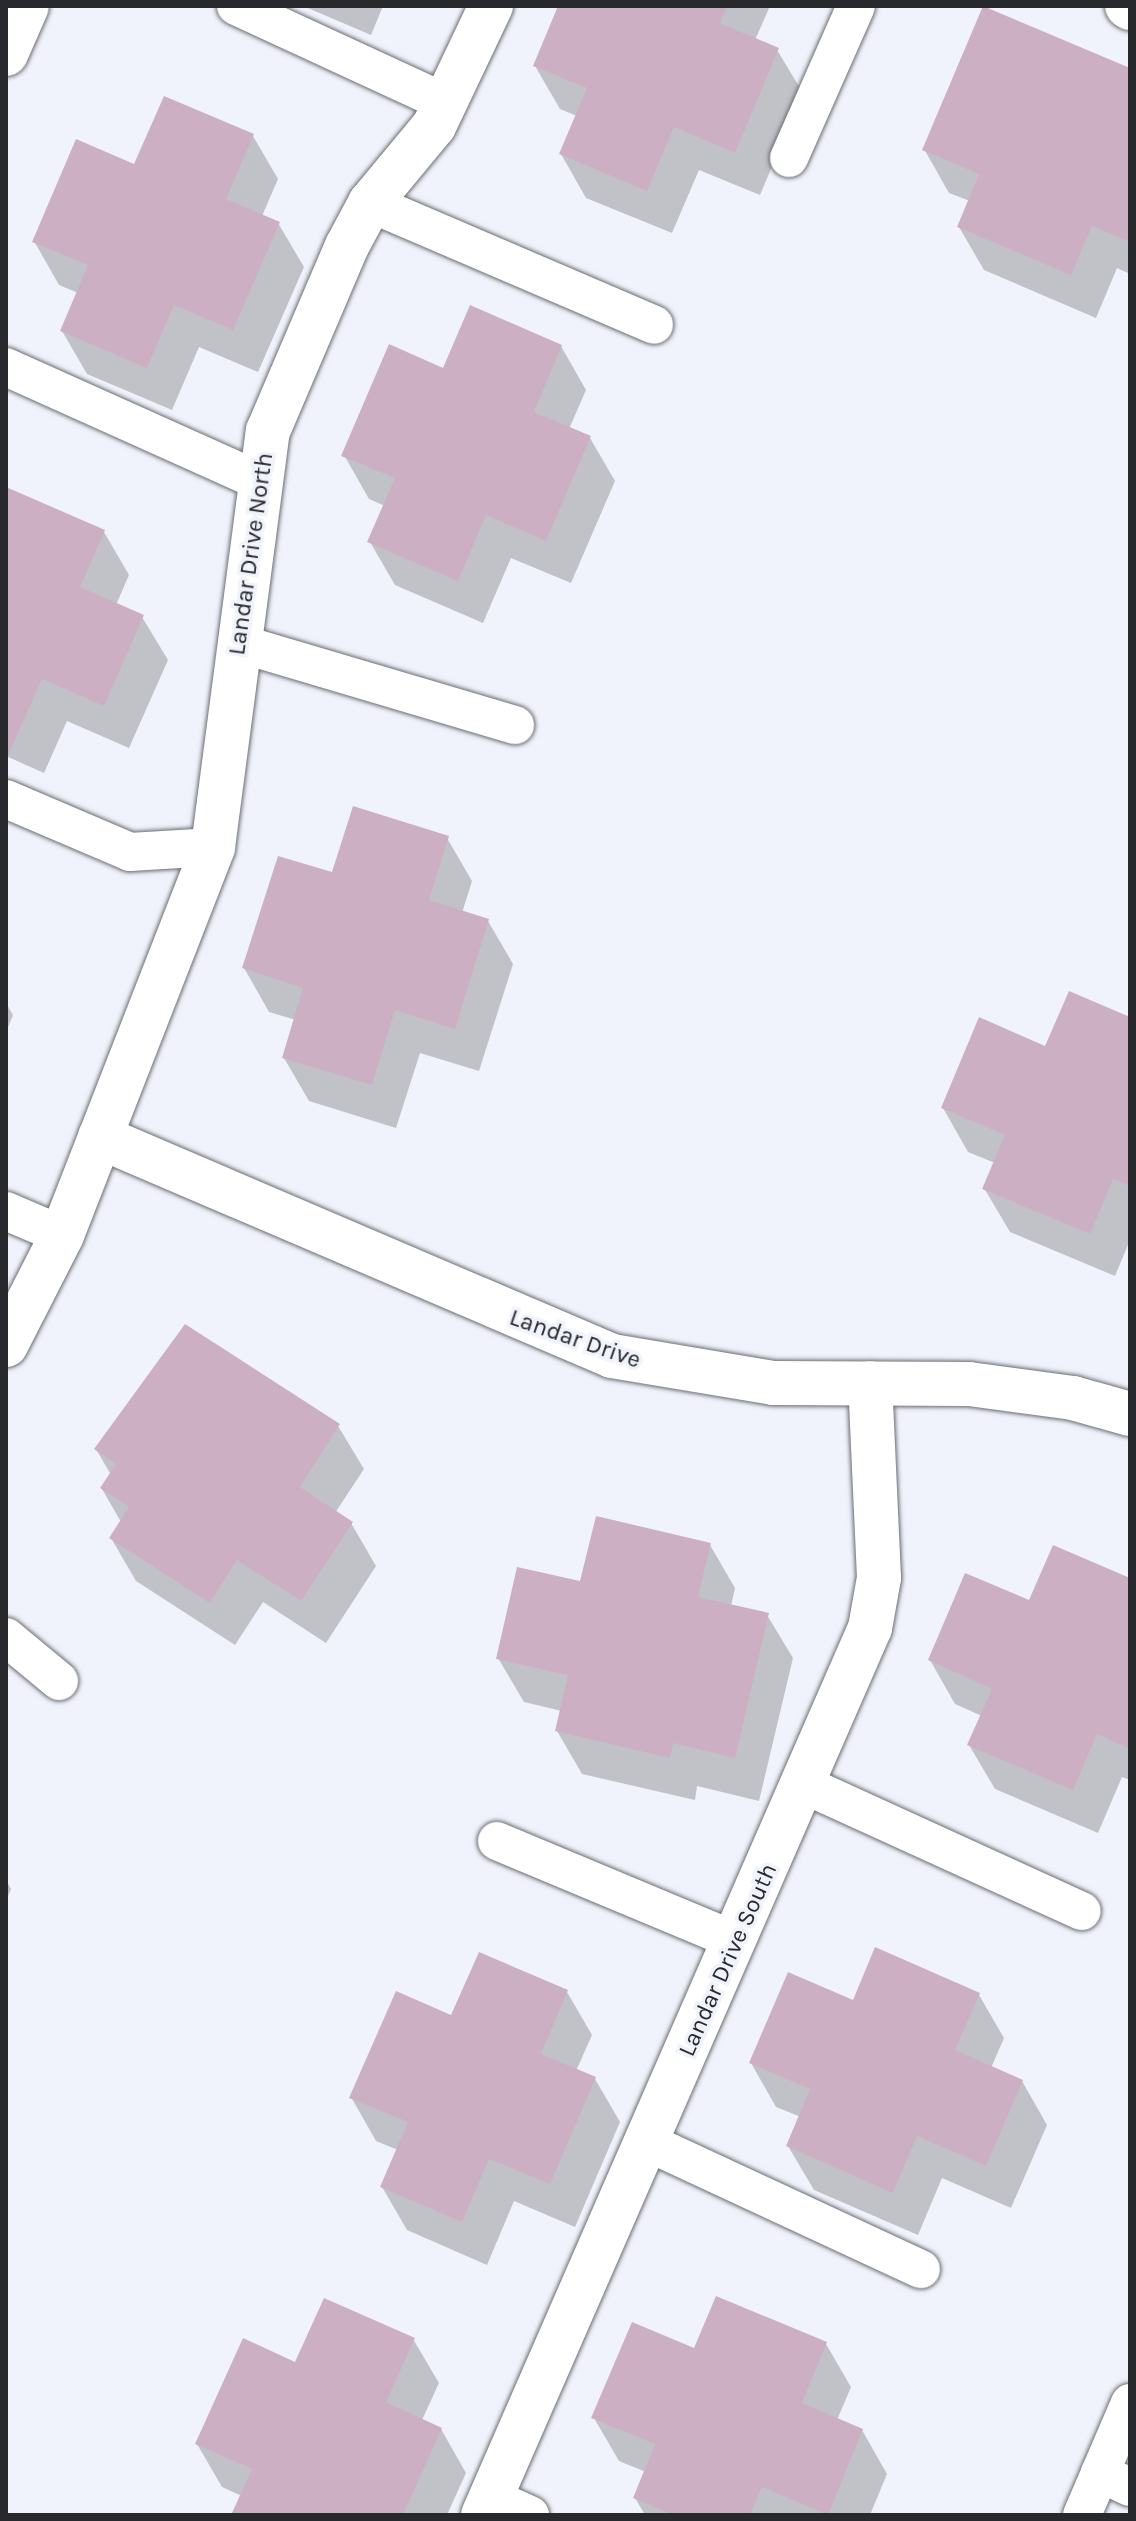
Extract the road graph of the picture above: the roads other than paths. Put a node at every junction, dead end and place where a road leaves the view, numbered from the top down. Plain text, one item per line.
1 (27, 6) edge
2 (236, 6) edge
3 (491, 6) edge
4 (856, 6) edge
5 (6, 54) edge
6 (446, 103) junction
7 (789, 158) dead end
8 (370, 203) junction
9 (654, 325) dead end
10 (6, 367) edge
11 (258, 480) junction
12 (238, 643) junction
13 (515, 725) dead end
14 (6, 799) edge
15 (213, 847) junction
16 (100, 1137) junction
17 (6, 1211) edge
18 (62, 1235) junction
19 (6, 1345) edge
20 (870, 1383) junction
21 (1130, 1414) edge
22 (6, 1637) edge
23 (59, 1681) dead end
24 (805, 1785) junction
25 (497, 1841) dead end
26 (1082, 1911) dead end
27 (736, 1941) junction
28 (647, 2142) junction
29 (921, 2269) dead end
30 (1130, 2403) edge
31 (1115, 2480) edge
32 (486, 2506) edge
33 (530, 2515) edge
34 (1082, 2515) edge

1 - 5 street
2 - 6 lane
3 - 6 street, Landar Drive North
4 - 7 lane
6 - 8 street, Landar Drive North
8 - 9 lane
8 - 11 street, Landar Drive North
10 - 11 lane
11 - 12 street, Landar Drive North
12 - 13 lane
12 - 15 street, Landar Drive North
14 - 15 lane
15 - 16 street, Landar Drive North
16 - 18 street
16 - 20 street, Landar Drive
17 - 18 lane
18 - 19 street
20 - 21 street, Landar Drive
20 - 24 street, Landar Drive South
22 - 23 lane
24 - 26 lane
24 - 27 street, Landar Drive South
25 - 27 lane
27 - 28 street, Landar Drive South
28 - 29 lane
28 - 32 street, Landar Drive South
30 - 31 lane
31 - 34 lane
32 - 33 lane

